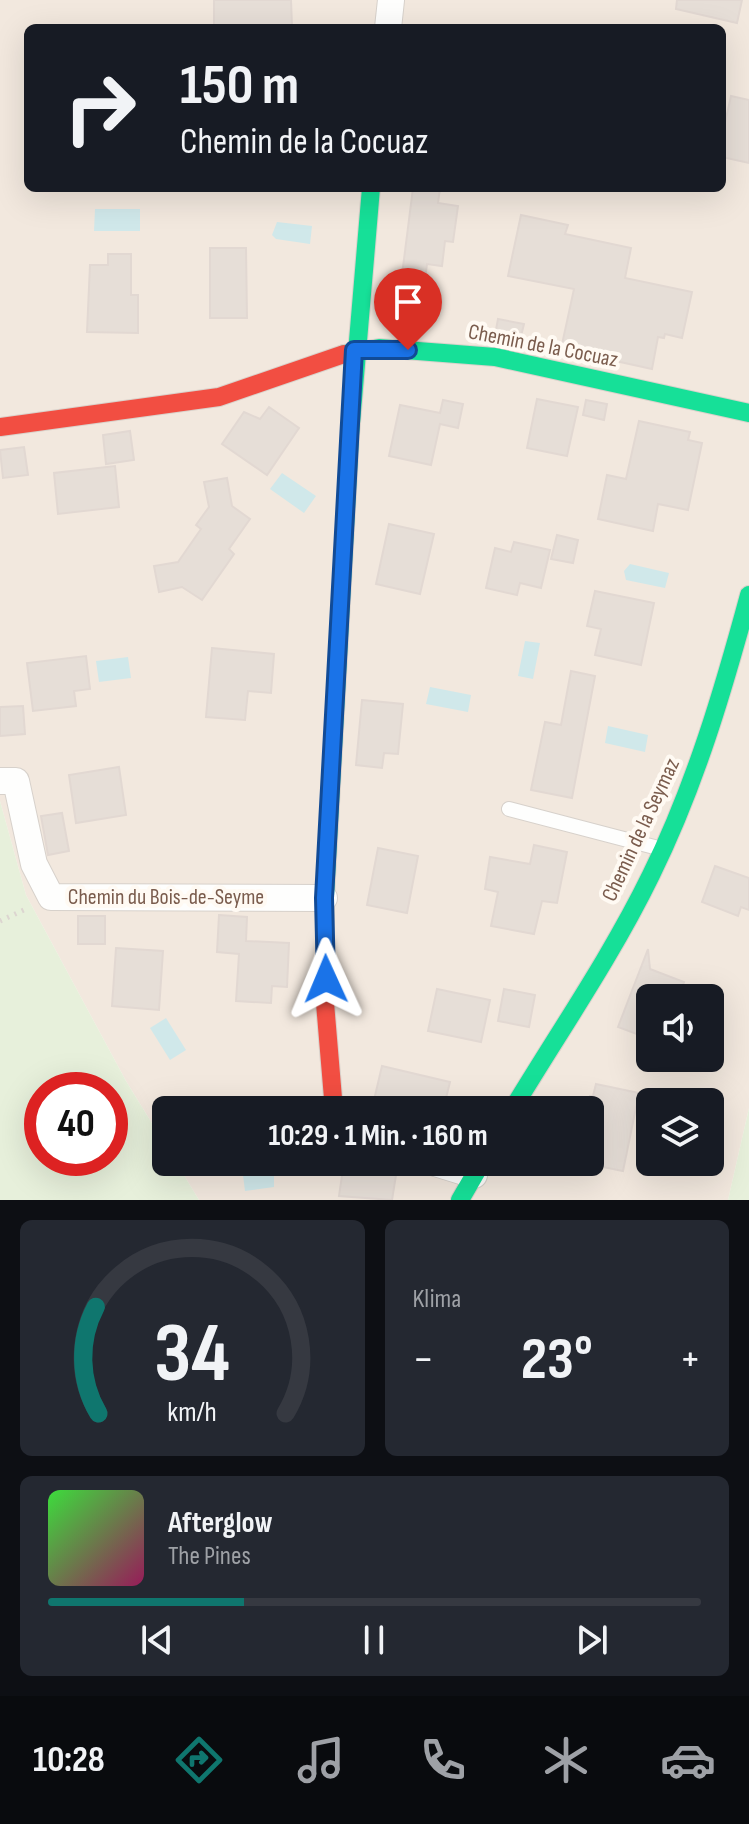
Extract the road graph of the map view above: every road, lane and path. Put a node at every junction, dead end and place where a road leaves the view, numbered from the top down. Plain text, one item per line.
1 (391, 0) edge
2 (388, 24) edge
3 (371, 192) edge
4 (354, 350) junction
5 (749, 413) edge
6 (0, 427) edge
7 (749, 595) edge
8 (0, 781) edge
9 (509, 809) dead end
10 (663, 849) junction
11 (324, 898) junction
12 (332, 1096) edge
13 (520, 1096) edge
14 (474, 1176) edge
15 (460, 1200) edge

1 - 2 street
3 - 4 street
4 - 5 street, Chemin de la Cocuaz
4 - 6 street, Chemin de la Cocuaz
4 - 11 street
7 - 10 street, Chemin de la Seymaz
8 - 11 street, Chemin du Bois-de-Seyme
9 - 10 lane
10 - 13 street, Chemin de la Seymaz
11 - 12 street
14 - 15 street

